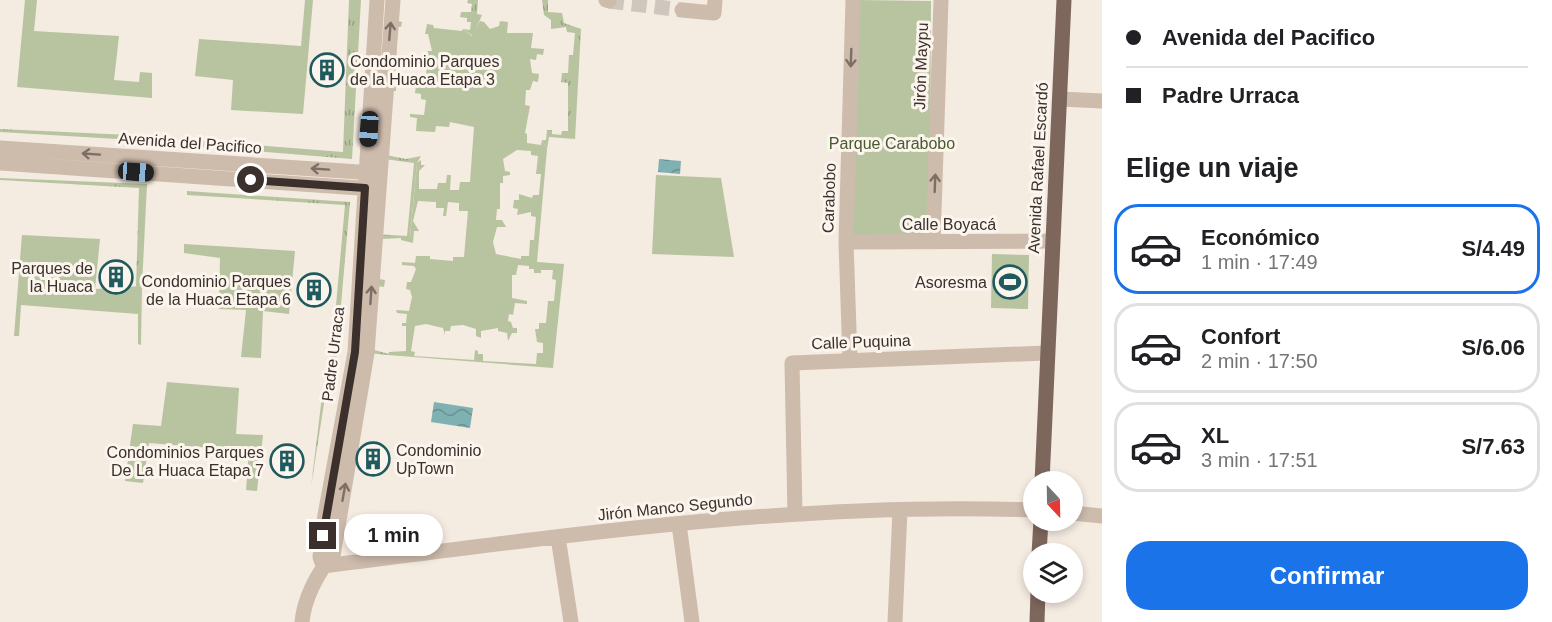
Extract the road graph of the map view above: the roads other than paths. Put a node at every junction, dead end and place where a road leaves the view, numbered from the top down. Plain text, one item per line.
1 (376, 0) edge
2 (393, 0) edge
3 (852, 0) edge
4 (941, 0) edge
5 (1064, 0) edge
6 (714, 7) edge
7 (682, 10) tunnel mouth
8 (1060, 99) junction
9 (1102, 101) edge
10 (0, 148) edge
11 (0, 163) edge
12 (372, 172) junction
13 (371, 189) junction
14 (1052, 241) junction
15 (846, 242) junction
16 (933, 242) junction
17 (1046, 353) junction
18 (850, 360) junction
19 (1042, 471) edge
20 (900, 510) junction
21 (1023, 510) edge
22 (795, 514) junction
23 (1083, 514) edge
24 (1102, 516) edge
25 (678, 524) junction
26 (558, 537) junction
27 (322, 566) junction
28 (1038, 603) edge
29 (302, 622) edge
30 (571, 622) edge
31 (692, 622) edge
32 (895, 622) edge
33 (1037, 622) edge

1 - 12 street, Padre Urraca
12 -> 2 street, Padre Urraca
3 -> 15 street, Carabobo
16 -> 4 street, Jirón Maypu
5 - 8 main road, Avenida Rafael Escardó
6 - 7 street
8 - 9 street
8 - 14 main road, Avenida Rafael Escardó
12 -> 10 street, Avenida del Pacifico
11 - 13 street, Avenida del Pacifico
12 - 13 street, Padre Urraca
13 - 27 street, Padre Urraca
14 - 16 street, Calle Boyacá
14 - 17 main road, Avenida Rafael Escardó
15 - 16 street, Calle Boyacá
15 - 18 street, Carabobo
17 - 18 street, Calle Puquina
17 - 19 main road, Avenida Rafael Escardó
18 - 22 street, Calle Puquina
20 - 21 street, Jirón Manco Segundo
20 - 22 street, Jirón Manco Segundo
20 - 32 street
22 - 25 street, Jirón Manco Segundo
23 - 24 street
25 - 26 street, Jirón Manco Segundo
25 - 31 street
26 - 27 street, Jirón Manco Segundo
26 - 30 street
27 - 29 street, Padre Urraca
28 - 33 main road

